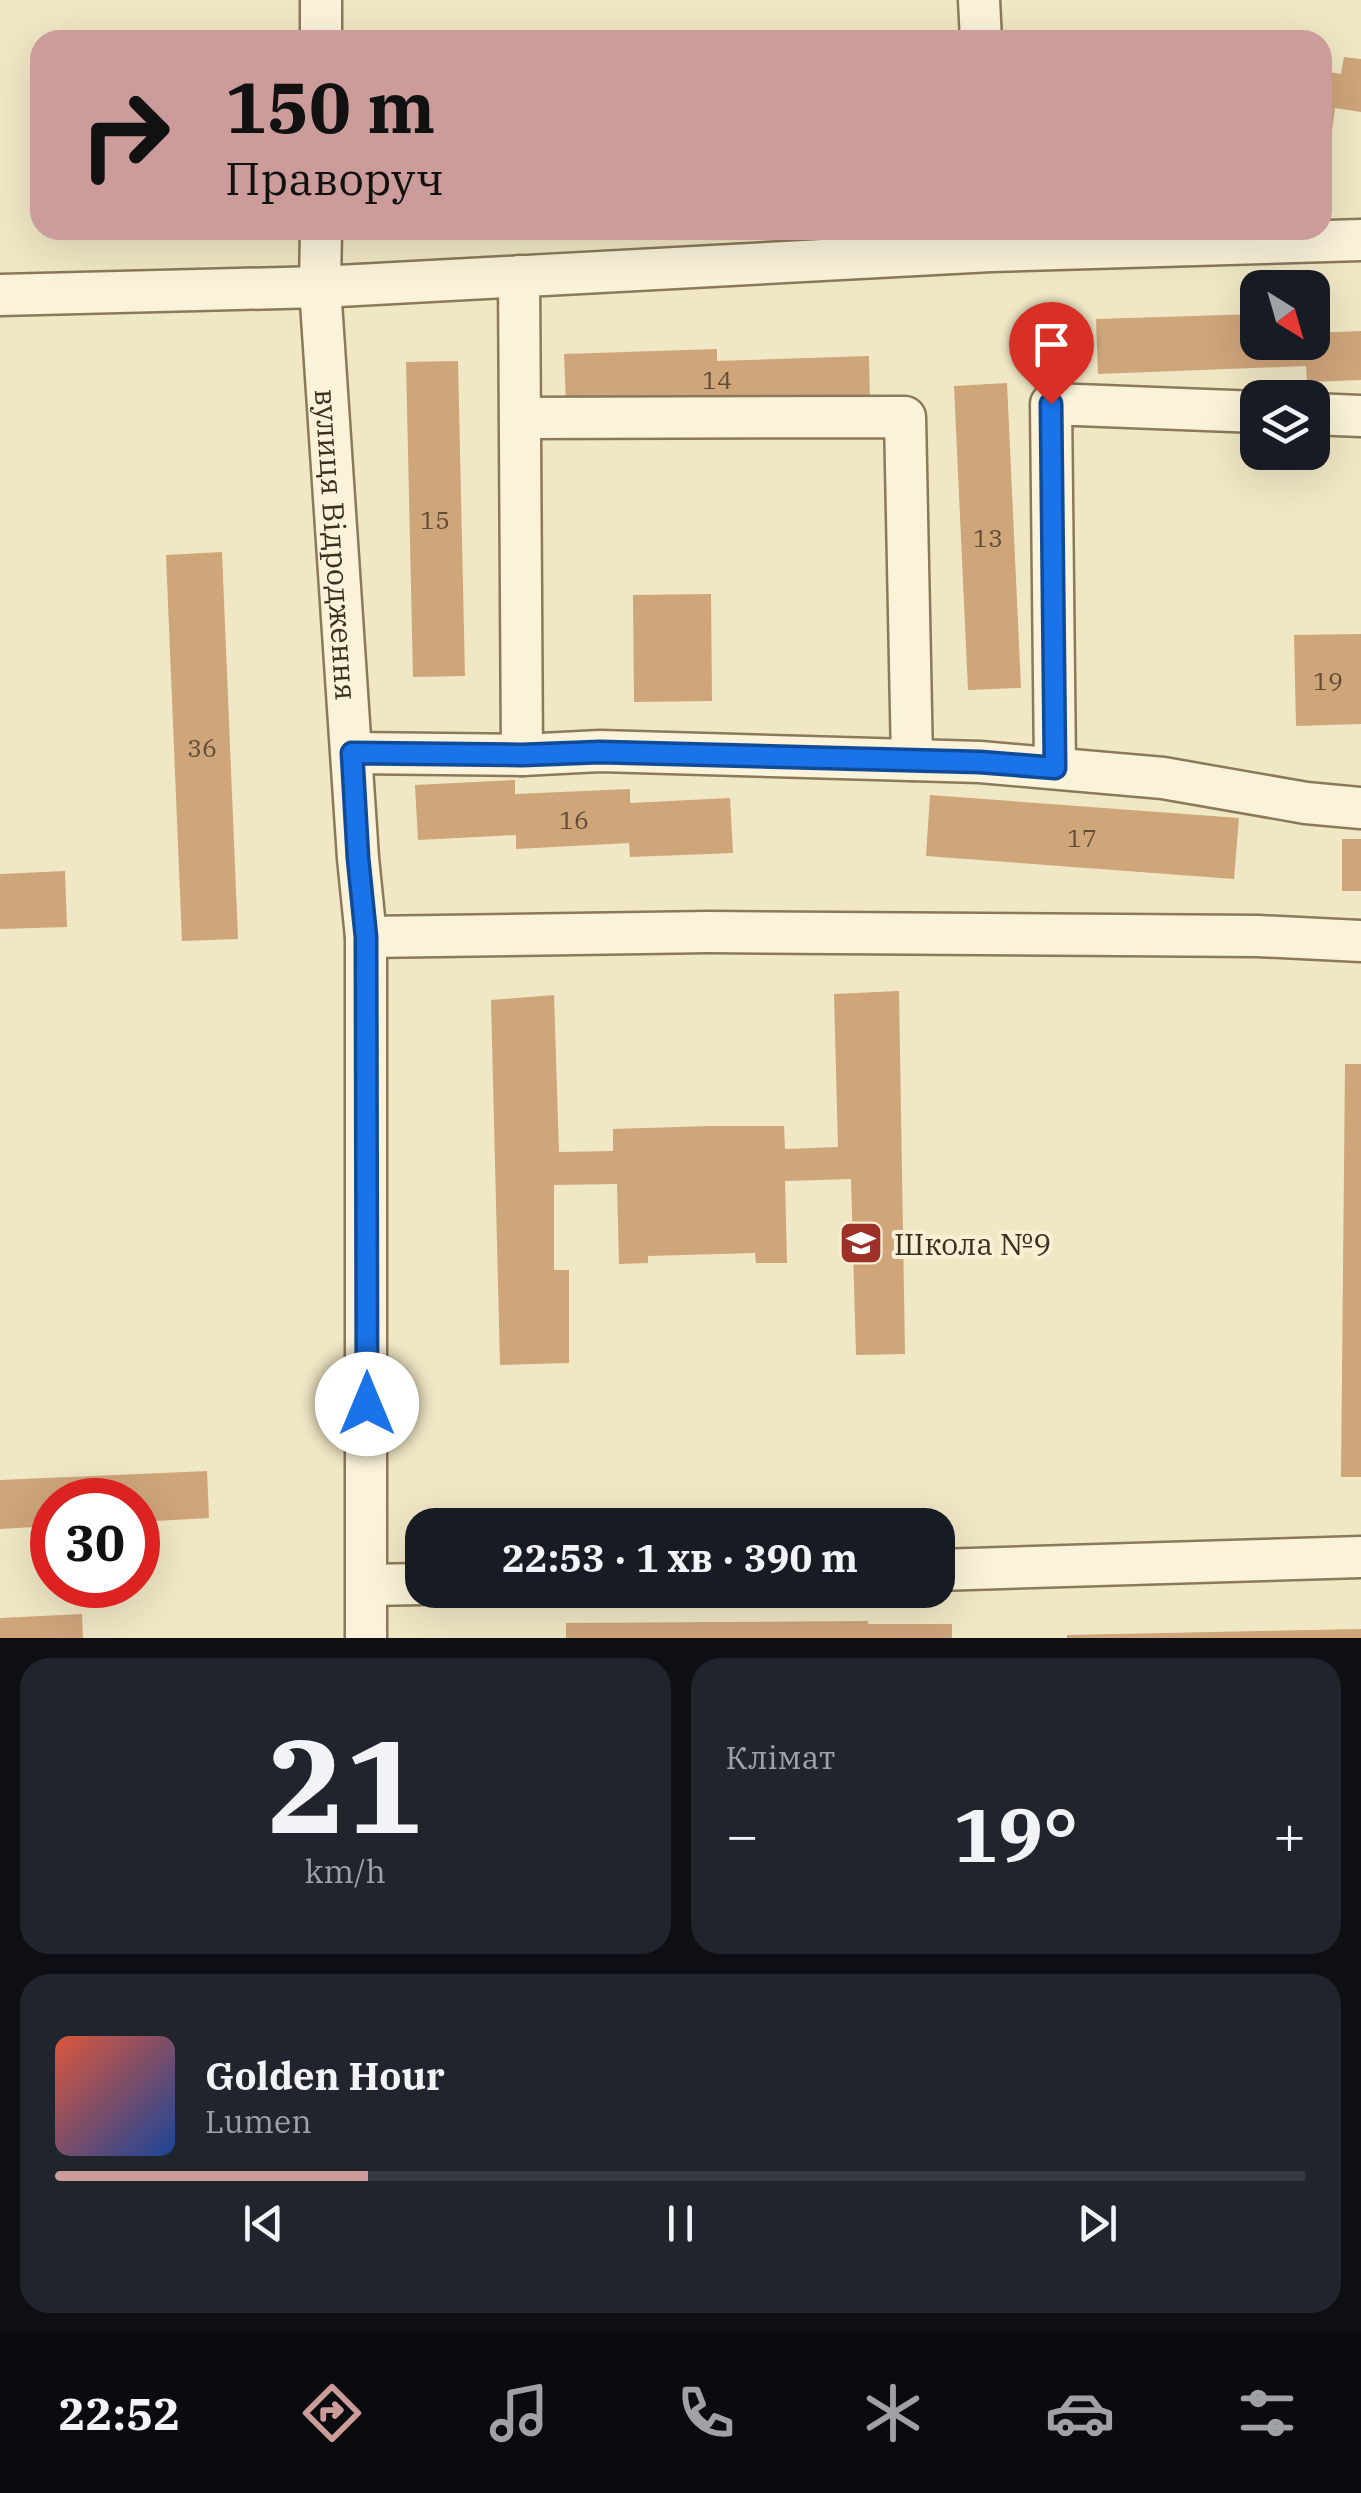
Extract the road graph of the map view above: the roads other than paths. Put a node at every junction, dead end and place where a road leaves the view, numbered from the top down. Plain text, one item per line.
1 (321, 0) edge
2 (979, 0) edge
3 (321, 30) edge
4 (980, 30) edge
5 (320, 240) edge
6 (991, 240) edge
7 (1361, 240) edge
8 (519, 276) junction
9 (320, 287) junction
10 (0, 296) edge
11 (1240, 411) edge
12 (1330, 415) edge
13 (1361, 416) edge
14 (520, 418) junction
15 (352, 753) junction
16 (522, 755) junction
17 (912, 760) junction
18 (1055, 768) junction
19 (1361, 808) edge
20 (366, 937) junction
21 (1361, 941) edge
22 (1361, 1558) edge
23 (955, 1570) edge
24 (405, 1584) edge
25 (367, 1585) junction
26 (366, 1638) edge

1 - 3 street
2 - 4 street
5 - 9 street, вулиця Відродження
6 - 7 street
6 - 8 street
8 - 9 street
8 - 14 street
9 - 10 street
9 - 15 street, вулиця Відродження
11 - 18 street
12 - 13 street
14 - 16 street
14 - 17 street
15 - 16 street
15 - 20 street, вулиця Відродження
16 - 17 street
17 - 18 street
18 - 19 street
20 - 21 street
20 - 25 street, вулиця Відродження
22 - 23 street
24 - 25 street
25 - 26 street, вулиця Відродження

